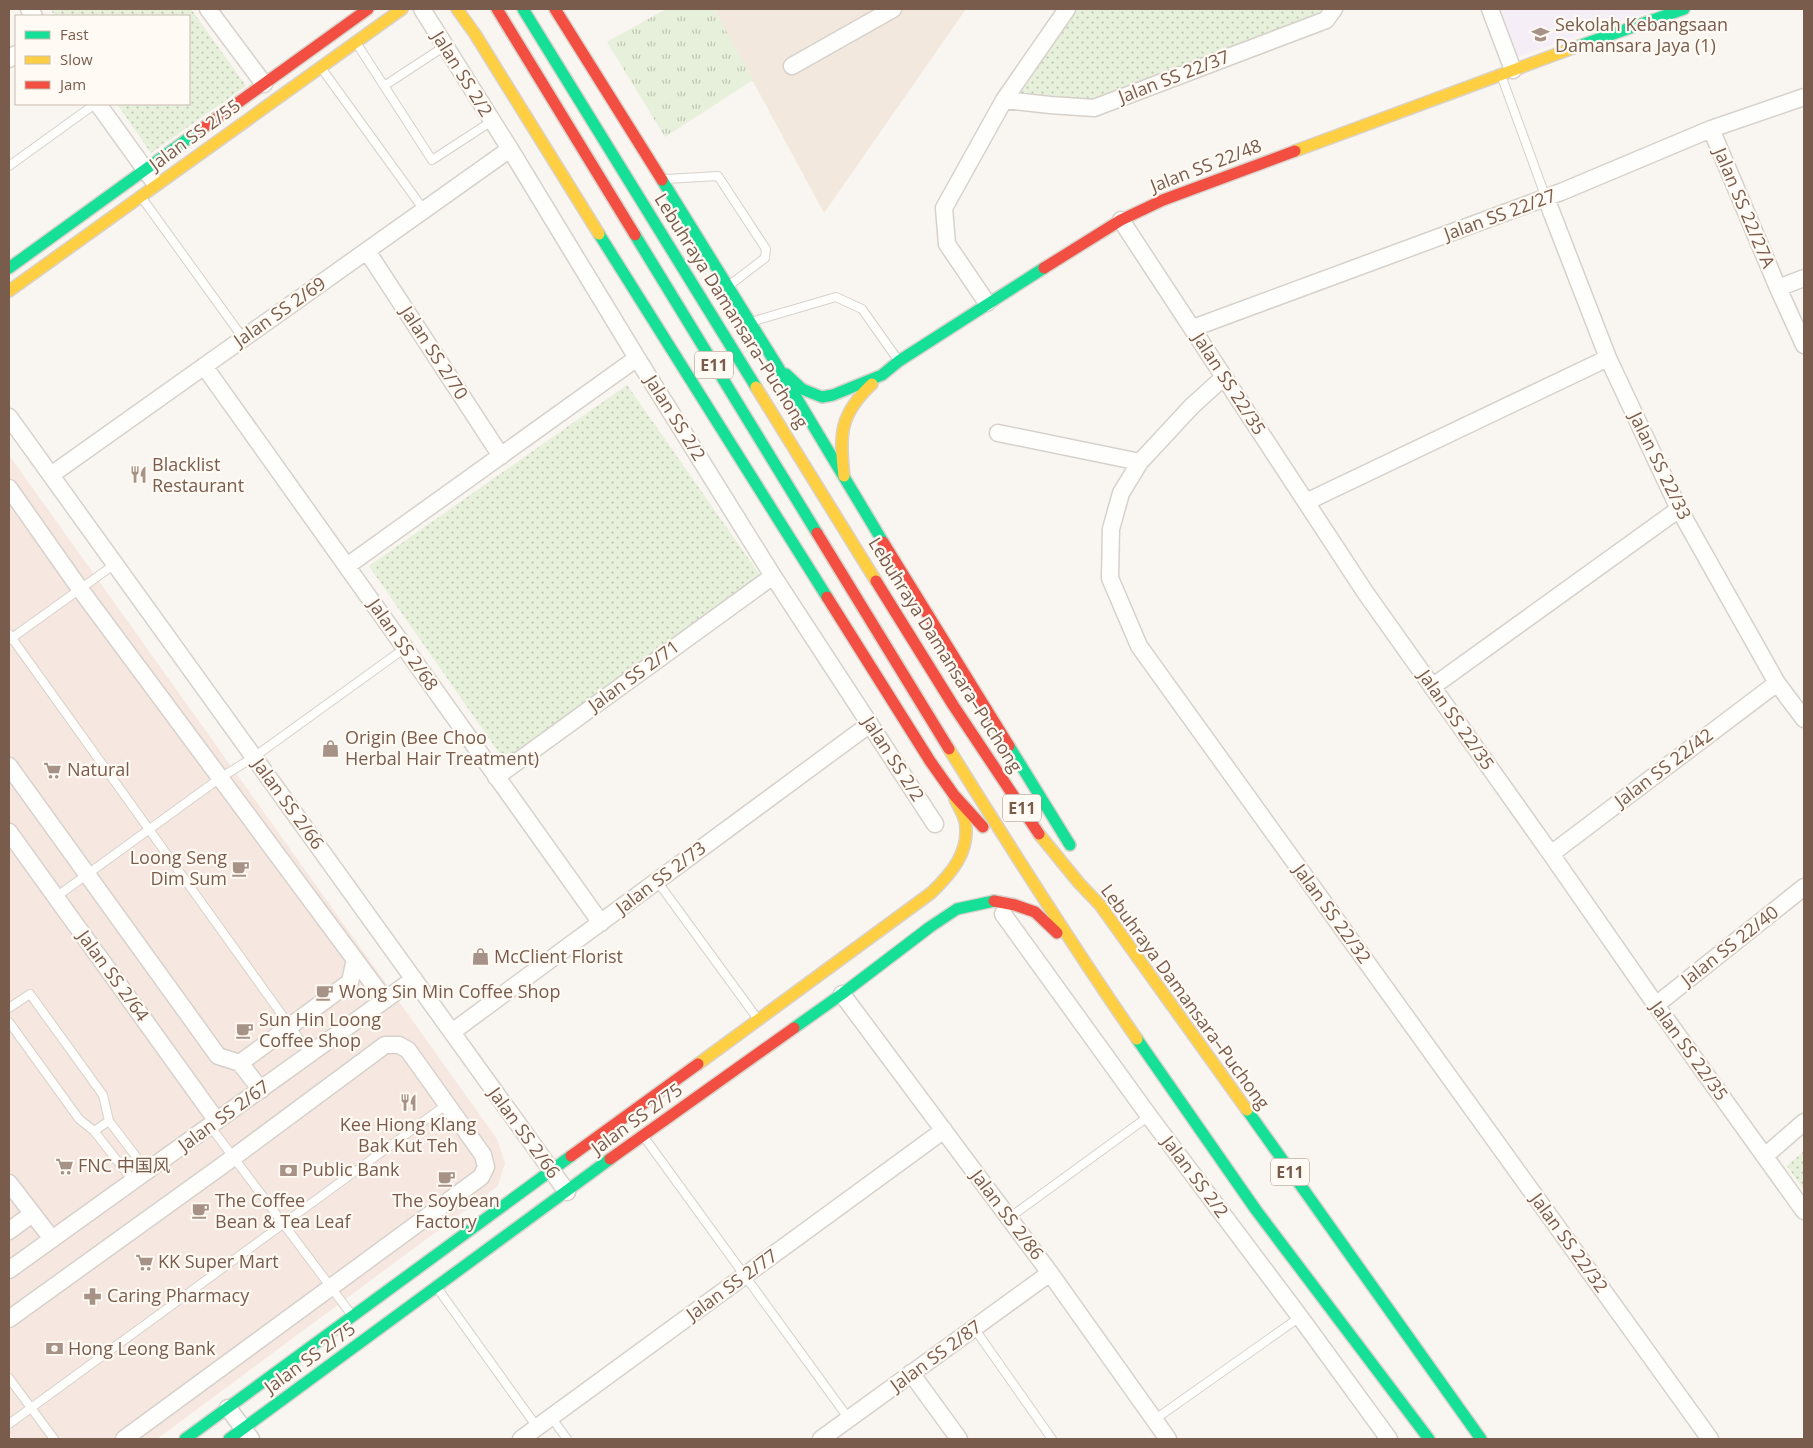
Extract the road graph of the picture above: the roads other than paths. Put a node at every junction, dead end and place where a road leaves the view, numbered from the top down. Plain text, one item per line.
1 (208, 9) edge
2 (368, 9) edge
3 (402, 9) edge
4 (422, 9) edge
5 (457, 9) edge
6 (497, 9) edge
7 (523, 9) edge
8 (555, 9) edge
9 (893, 9) edge
10 (1067, 9) edge
11 (1334, 9) edge
12 (1490, 9) edge
13 (1684, 9) edge
14 (476, 16) dead end
15 (475, 34) junction
16 (356, 42) junction
17 (445, 46) junction
18 (792, 66) dead end
19 (321, 67) junction
20 (1507, 72) junction
21 (264, 84) junction
22 (384, 86) junction
23 (1804, 96) edge
24 (1004, 100) junction
25 (95, 105) edge
26 (97, 105) edge
27 (492, 121) junction
28 (1711, 129) junction
29 (510, 149) junction
30 (9, 166) edge
31 (145, 170) junction
32 (662, 179) junction
33 (156, 185) junction
34 (140, 196) junction
35 (1546, 198) junction
36 (424, 210) junction
37 (1121, 220) junction
38 (367, 251) junction
39 (9, 268) edge
40 (1804, 278) edge
41 (728, 286) junction
42 (1778, 288) junction
43 (9, 291) edge
44 (987, 303) junction
45 (750, 322) junction
46 (1193, 328) junction
47 (243, 338) junction
48 (1804, 345) edge
49 (637, 358) junction
50 (1608, 358) junction
51 (899, 361) junction
52 (204, 366) junction
53 (778, 367) junction
54 (882, 375) junction
55 (1224, 377) junction
56 (9, 417) edge
57 (998, 433) dead end
58 (501, 456) junction
59 (1140, 462) junction
60 (51, 475) junction
61 (844, 478) junction
62 (9, 488) edge
63 (1306, 502) junction
64 (1679, 509) junction
65 (115, 564) junction
66 (347, 566) junction
67 (772, 576) junction
68 (80, 589) junction
69 (10, 638) edge
70 (405, 648) junction
71 (1777, 683) junction
72 (1432, 687) junction
73 (1804, 719) edge
74 (870, 724) junction
75 (254, 757) junction
76 (9, 766) edge
77 (496, 776) junction
78 (220, 778) junction
79 (954, 796) junction
80 (935, 824) dead end
81 (149, 829) junction
82 (9, 832) edge
83 (1074, 853) dead end
84 (1551, 854) junction
85 (1021, 866) junction
86 (1082, 868) dead end
87 (87, 875) junction
88 (658, 881) junction
89 (1804, 887) edge
90 (56, 897) junction
91 (1100, 905) junction
92 (1003, 914) dead end
93 (601, 923) junction
94 (1076, 951) junction
95 (355, 959) junction
96 (414, 979) junction
97 (842, 994) junction
98 (385, 1000) junction
99 (1656, 1005) junction
100 (9, 1008) edge
101 (758, 1020) junction
102 (9, 1022) edge
103 (290, 1026) junction
104 (452, 1032) junction
105 (310, 1054) junction
106 (240, 1063) junction
107 (260, 1090) junction
108 (446, 1105) junction
109 (1149, 1116) junction
110 (109, 1121) junction
111 (1804, 1122) edge
112 (214, 1124) junction
113 (944, 1130) junction
114 (94, 1131) junction
115 (643, 1135) junction
116 (1765, 1156) junction
117 (234, 1158) junction
118 (147, 1171) junction
119 (551, 1171) junction
120 (133, 1181) junction
121 (9, 1182) edge
122 (567, 1192) junction
123 (1804, 1211) edge
124 (32, 1214) junction
125 (1009, 1218) junction
126 (283, 1224) junction
127 (9, 1231) edge
128 (52, 1239) junction
129 (9, 1270) edge
130 (1050, 1273) junction
131 (745, 1275) junction
132 (437, 1287) junction
133 (331, 1288) junction
134 (352, 1316) junction
135 (1300, 1317) junction
136 (9, 1319) edge
137 (974, 1328) junction
138 (912, 1373) junction
139 (9, 1378) edge
140 (30, 1408) junction
141 (228, 1408) junction
142 (550, 1417) junction
143 (849, 1419) junction
144 (1154, 1420) junction
145 (9, 1424) edge
146 (537, 1427) junction
147 (247, 1434) edge
148 (54, 1439) edge
149 (124, 1439) edge
150 (184, 1439) edge
151 (229, 1439) edge
152 (521, 1439) edge
153 (567, 1439) edge
154 (821, 1439) edge
155 (959, 1439) edge
156 (1052, 1439) edge
157 (1168, 1439) edge
158 (1389, 1439) edge
159 (1429, 1439) edge
160 (1481, 1439) edge
161 (1710, 1439) edge

1 - 21 street
2 - 21 main road, Jalan SS 2/55
3 - 16 main road, Jalan SS 2/55
4 - 17 street, Jalan SS 2/2
5 - 15 main road
6 - 85 main road, E11
7 - 91 main road, Lebuhraya Damansara–Puchong / E11
8 - 32 main road
9 - 18 street
10 - 24 street
11 - 24 street, Jalan SS 22/37
12 - 20 street
13 - 20 main road, Jalan SS 22/48
14 - 15 main road
15 - 79 main road
16 - 19 main road, Jalan SS 2/55
16 - 22 lane
17 - 22 lane
17 - 27 street, Jalan SS 2/2
19 - 33 main road, Jalan SS 2/55
19 - 36 lane
20 - 35 lane
20 - 37 main road, Jalan SS 22/48
21 - 31 main road, Jalan SS 2/55
22 - 27 lane
23 - 28 street, Jalan SS 22/27
24 - 44 street
25 - 30 lane
26 - 31 street
27 - 29 street, Jalan SS 2/2
28 - 35 street, Jalan SS 22/27
28 - 42 street, Jalan SS 22/27A
29 - 36 street, Jalan SS 2/69
29 - 49 street, Jalan SS 2/2
31 - 33 street
31 - 39 main road, Jalan SS 2/55
32 - 41 main road
32 - 41 lane
33 - 34 main road, Jalan SS 2/55
34 - 43 main road, Jalan SS 2/55
34 - 47 lane
35 - 46 street, Jalan SS 22/27
35 - 50 street, Jalan SS 22/33
36 - 38 street, Jalan SS 2/69
37 - 44 main road, Jalan SS 22/48
37 - 46 street, Jalan SS 22/35
38 - 47 street, Jalan SS 2/69
38 - 58 street, Jalan SS 2/70
40 - 42 street, Jalan SS 22/27A
41 - 45 main road
42 - 48 street, Jalan SS 22/27A
44 - 51 main road, Jalan SS 22/48
45 - 51 lane
45 - 53 main road
46 - 55 street, Jalan SS 22/35
47 - 52 street, Jalan SS 2/69
49 - 58 street
49 - 67 street, Jalan SS 2/2
50 - 63 street
50 - 64 street, Jalan SS 22/33
51 - 54 main road, Jalan SS 22/48
52 - 60 street, Jalan SS 2/69
52 - 66 street, Jalan SS 2/68
53 - 54 main road, Jalan SS 22/48
53 - 61 main road
54 - 61 main road
55 - 59 street, Jalan SS 22/32
55 - 63 street, Jalan SS 22/35
56 - 60 street, Jalan SS 2/66
57 - 59 street
58 - 66 street
59 - 161 street, Jalan SS 22/32
60 - 65 street, Jalan SS 2/66
61 - 83 main road
62 - 68 street
63 - 72 street, Jalan SS 22/35
64 - 71 street, Jalan SS 22/33
64 - 72 street
65 - 68 lane
65 - 75 street, Jalan SS 2/66
66 - 70 street, Jalan SS 2/68
67 - 74 street, Jalan SS 2/2
67 - 77 street, Jalan SS 2/71
68 - 69 lane
68 - 78 street
69 - 81 lane
70 - 75 lane
70 - 77 street, Jalan SS 2/68
71 - 73 street, Jalan SS 22/33
71 - 84 street, Jalan SS 22/42
72 - 84 street, Jalan SS 22/35
74 - 80 street, Jalan SS 2/2
74 - 88 street, Jalan SS 2/73
75 - 78 lane
75 - 96 street, Jalan SS 2/66
76 - 87 street
77 - 93 street, Jalan SS 2/68
78 - 81 lane
78 - 95 street
79 - 85 main road
79 - 101 main road, Jalan SS 2/75
81 - 87 lane
81 - 103 lane
82 - 90 street, Jalan SS 2/64
84 - 99 street, Jalan SS 22/35
85 - 94 main road, E11
86 - 91 main road
87 - 90 lane
87 - 106 street
88 - 93 street, Jalan SS 2/73
88 - 101 lane
89 - 99 street, Jalan SS 22/40
90 - 112 street, Jalan SS 2/64
91 - 160 main road, Lebuhraya Damansara–Puchong / E11
92 - 109 street, Jalan SS 2/2
93 - 104 street, Jalan SS 2/73
94 - 97 main road, Jalan SS 2/75
94 - 159 main road, E11
95 - 98 street
95 - 103 street
96 - 98 street, Jalan SS 2/67
96 - 104 street, Jalan SS 2/66
97 - 113 street, Jalan SS 2/86
97 - 115 main road, Jalan SS 2/75
98 - 105 street, Jalan SS 2/67
99 - 116 street, Jalan SS 22/35
100 - 110 lane
101 - 119 main road, Jalan SS 2/75
102 - 114 lane
103 - 105 lane
103 - 106 street
104 - 119 street, Jalan SS 2/66
105 - 107 street, Jalan SS 2/67
106 - 107 street
107 - 112 street, Jalan SS 2/67
108 - 117 street
108 - 126 lane
108 - 133 street
109 - 125 lane
109 - 135 street, Jalan SS 2/2
110 - 114 lane
110 - 118 lane
111 - 116 street
112 - 117 lane
112 - 118 street, Jalan SS 2/67
113 - 125 street, Jalan SS 2/86
113 - 131 street, Jalan SS 2/77
114 - 120 lane
115 - 122 main road, Jalan SS 2/75
115 - 131 lane
116 - 123 street, Jalan SS 22/35
117 - 126 lane
117 - 136 street
118 - 120 street, Jalan SS 2/67
119 - 122 street, Jalan SS 2/66
119 - 134 main road, Jalan SS 2/75
120 - 128 street, Jalan SS 2/67
121 - 124 street
122 - 132 main road, Jalan SS 2/75
124 - 127 street
124 - 128 street
125 - 130 street, Jalan SS 2/86
126 - 133 lane
126 - 140 lane
128 - 129 street, Jalan SS 2/67
130 - 137 street, Jalan SS 2/87
130 - 144 street, Jalan SS 2/86
131 - 142 street, Jalan SS 2/77
131 - 143 lane
132 - 146 lane
132 - 147 main road, Jalan SS 2/75
133 - 134 lane
133 - 149 street
134 - 141 main road, Jalan SS 2/75
135 - 144 lane
135 - 158 street, Jalan SS 2/2
137 - 138 street, Jalan SS 2/87
137 - 156 lane
138 - 143 street, Jalan SS 2/87
138 - 155 street
139 - 140 lane
140 - 145 lane
140 - 148 lane
141 - 147 street
141 - 150 main road, Jalan SS 2/75
142 - 146 street, Jalan SS 2/77
142 - 153 lane
143 - 154 street, Jalan SS 2/87
144 - 157 street, Jalan SS 2/86
146 - 152 street, Jalan SS 2/77
147 - 151 main road, Jalan SS 2/75

